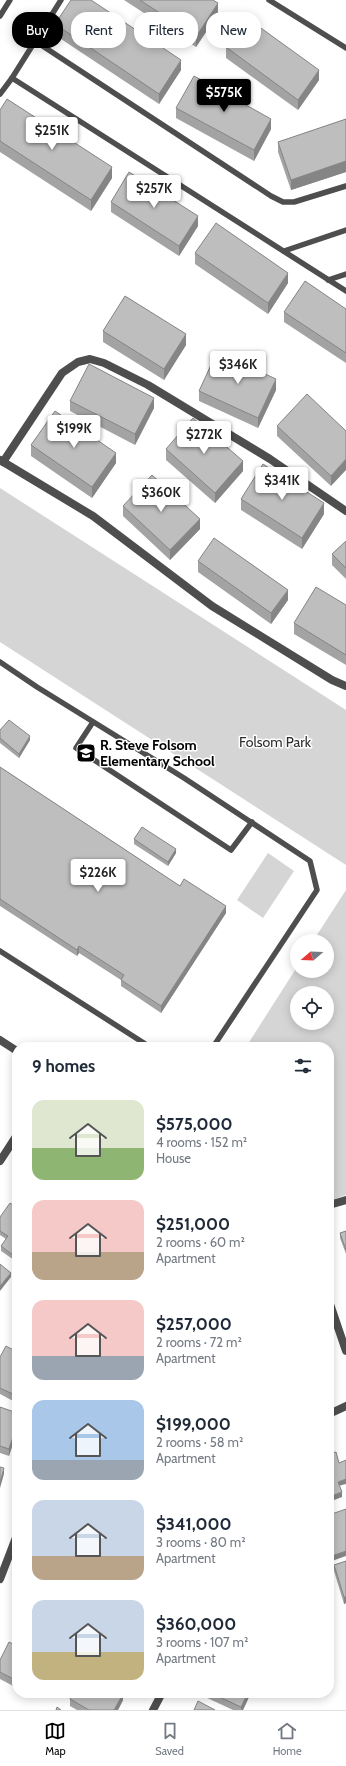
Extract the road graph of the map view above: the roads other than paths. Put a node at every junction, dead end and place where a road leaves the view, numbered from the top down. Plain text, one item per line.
1 (10, 0) edge
2 (61, 0) edge
3 (269, 0) edge
4 (54, 12) edge
5 (0, 16) edge
6 (31, 48) edge
7 (44, 48) edge
8 (346, 48) edge
9 (12, 78) junction
10 (0, 94) edge
11 (346, 186) edge
12 (346, 230) edge
13 (284, 251) junction
14 (346, 274) edge
15 (328, 280) junction
16 (346, 291) edge
17 (2, 461) edge
18 (346, 511) edge
19 (0, 662) edge
20 (346, 686) edge
21 (93, 722) junction
22 (252, 822) junction
23 (0, 951) edge
24 (0, 1040) edge
25 (142, 1042) edge
26 (215, 1042) edge
27 (12, 1048) edge
28 (12, 1143) edge
29 (0, 1161) edge
30 (346, 1200) edge
31 (334, 1204) edge
32 (334, 1316) edge
33 (346, 1351) edge
34 (346, 1406) edge
35 (334, 1412) edge
36 (12, 1548) edge
37 (0, 1579) edge
38 (159, 1698) edge
39 (153, 1710) edge

1 - 5 lane
2 - 4 lane
3 - 8 lane
6 - 9 lane
7 - 11 lane
9 - 10 lane
9 - 13 lane
12 - 13 lane
13 - 15 lane
14 - 15 lane
15 - 16 lane
17 - 18 street
17 - 20 street
19 - 21 lane
21 - 22 lane
21 - 22 lane
22 - 26 lane
23 - 25 lane
24 - 27 street
28 - 29 street
30 - 31 street
32 - 33 street
34 - 35 street
36 - 37 street
38 - 39 street

